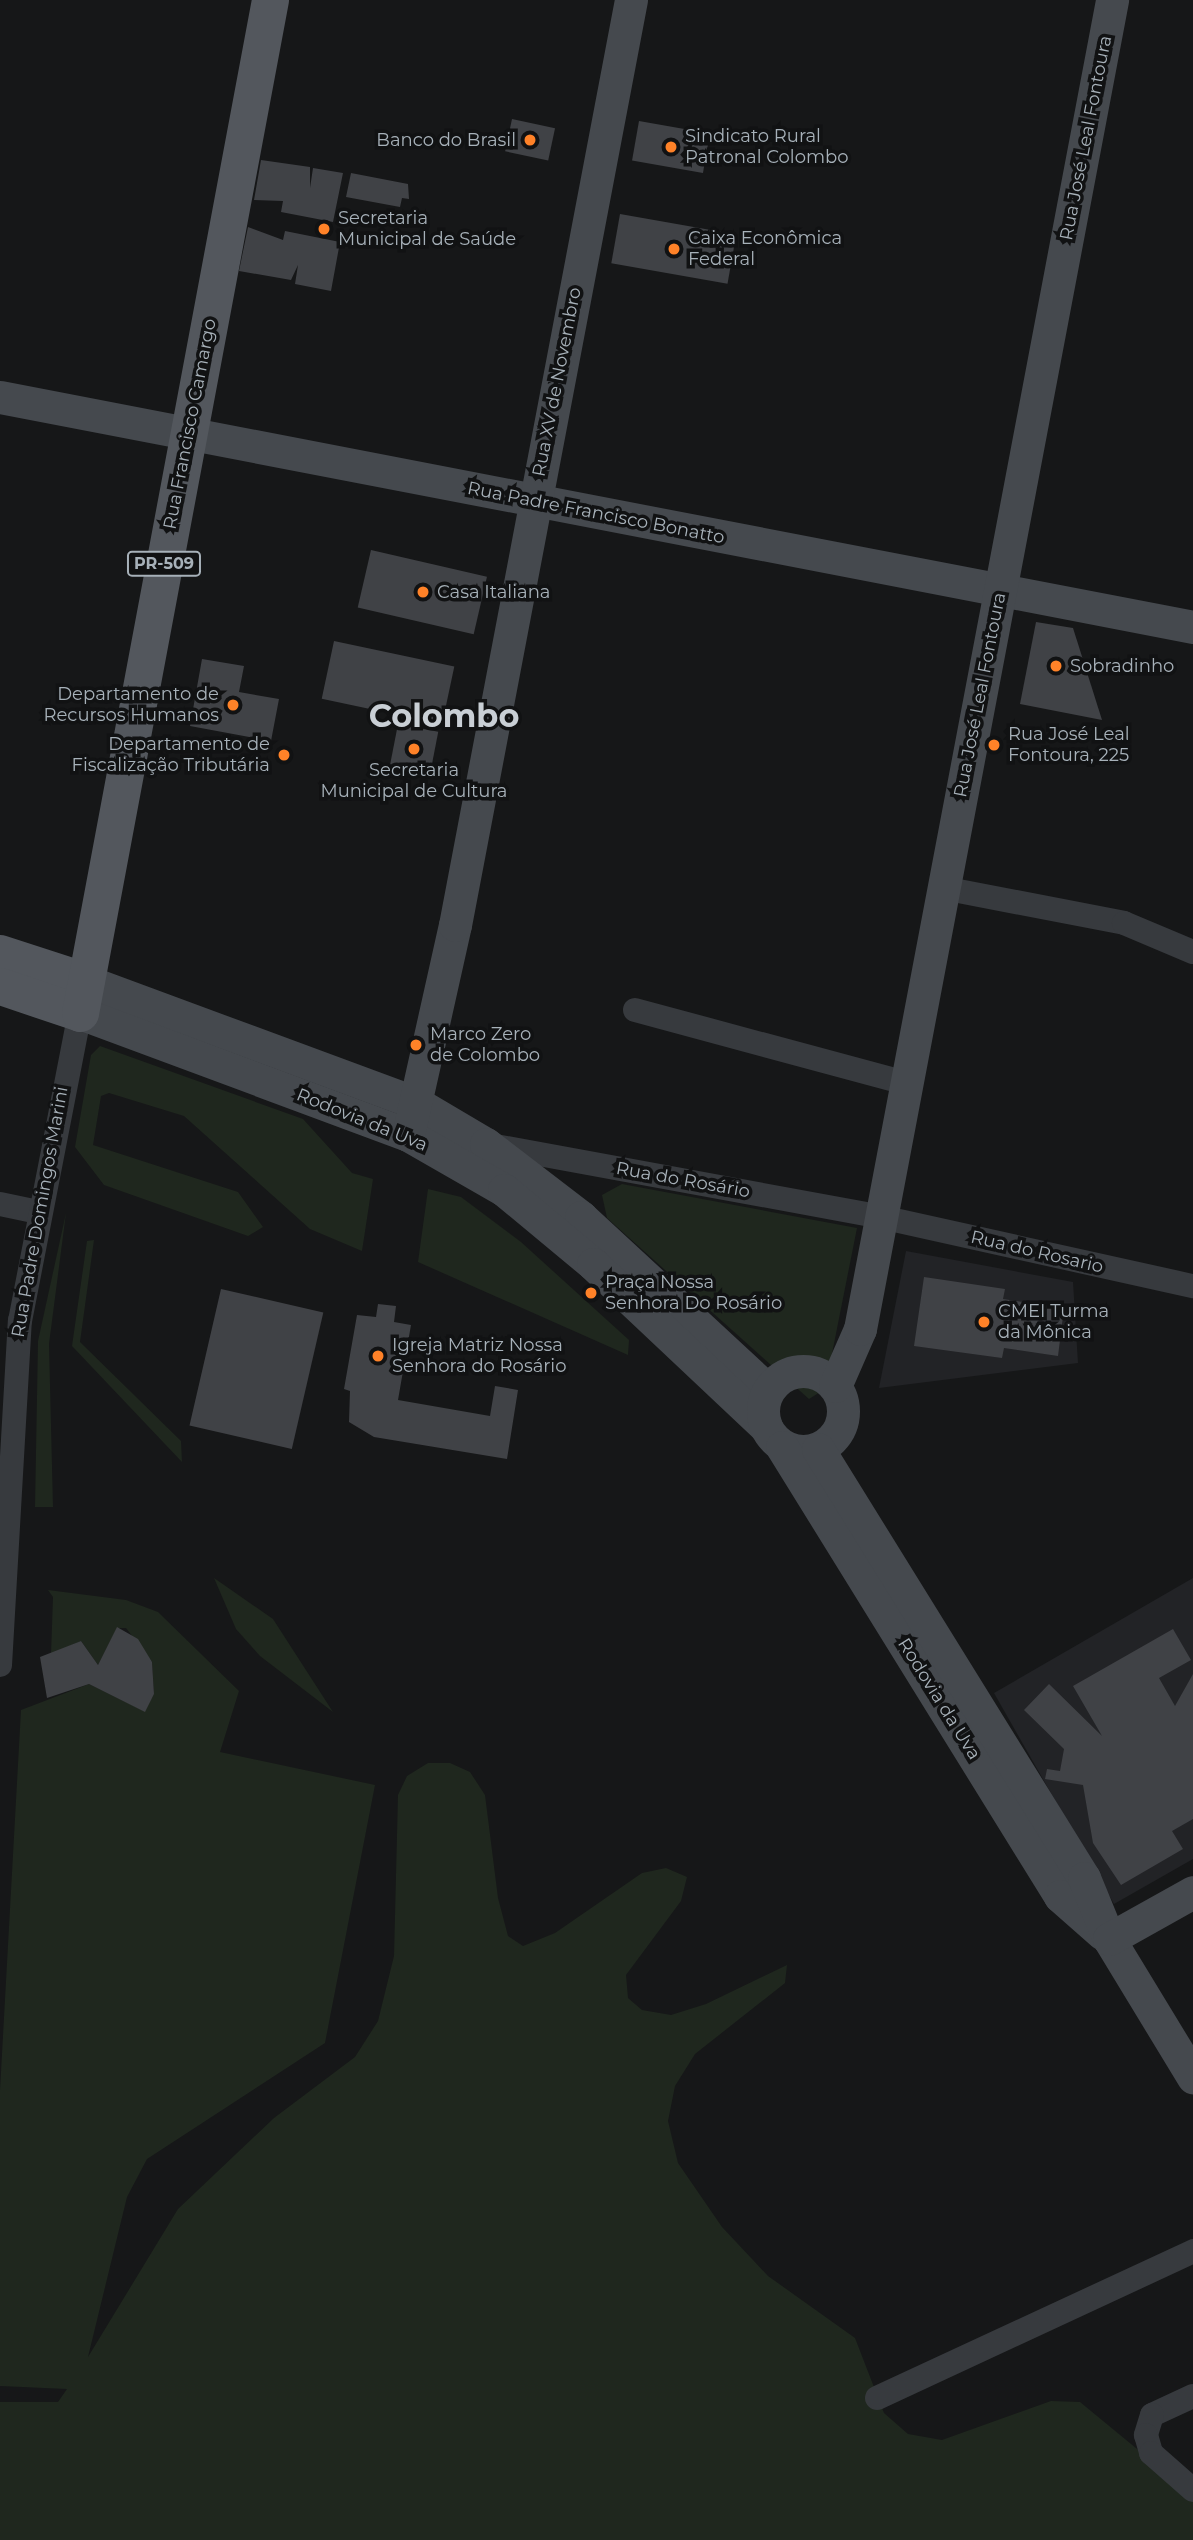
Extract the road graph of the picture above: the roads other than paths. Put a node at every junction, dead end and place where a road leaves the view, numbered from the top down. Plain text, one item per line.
1 (270, 0) edge
2 (631, 0) edge
3 (1112, 0) edge
4 (0, 397) edge
5 (188, 433) junction
6 (534, 500) junction
7 (1000, 592) junction
8 (1193, 627) edge
9 (943, 888) junction
10 (1193, 952) edge
11 (0, 953) edge
12 (0, 986) edge
13 (83, 997) junction
14 (635, 1010) dead end
15 (906, 1083) junction
16 (418, 1104) junction
17 (408, 1135) junction
18 (486, 1144) junction
19 (0, 1205) edge
20 (38, 1212) junction
21 (881, 1217) junction
22 (1193, 1286) edge
23 (835, 1386) junction
24 (768, 1390) junction
25 (774, 1437) junction
26 (818, 1449) junction
27 (0, 1665) edge
28 (1193, 1892) edge
29 (1109, 1939) junction
30 (1193, 2077) edge
31 (1193, 2251) edge
32 (1193, 2396) edge
33 (877, 2398) dead end
34 (1193, 2490) edge

1 - 5 main road, Rua Francisco Camargo / PR-509
2 - 6 street, Rua XV de Novembro
3 - 7 street, Rua José Leal Fontoura
4 - 5 street, Rua Padre Francisco Bonatto
5 - 6 street, Rua Padre Francisco Bonatto
5 - 13 main road, Rua Francisco Camargo / PR-509
6 - 7 street, Rua Padre Francisco Bonatto
6 - 16 street, Rua XV de Novembro
7 - 8 street, Rua Padre Francisco Bonatto
7 - 9 street, Rua José Leal Fontoura
9 - 10 street
9 - 15 street, Rua José Leal Fontoura
11 - 13 main road, Rodovia da Uva
12 - 13 main road, Rodovia da Uva
13 - 16 street, Rodovia da Uva
13 - 17 street, Rodovia da Uva
13 - 20 street, Rua Padre Domingos Marini
14 - 15 street
15 - 21 street, Rua José Leal Fontoura
16 - 17 street, Rua XV de Novembro
16 - 18 street, Rodovia da Uva
17 - 25 street, Rodovia da Uva
18 - 21 street, Rua do Rosário
18 - 24 street, Rodovia da Uva
19 - 20 street
20 - 27 street, Rua Padre Domingos Marini
21 - 22 street, Rua do Rosario
21 - 23 street, Rua José Leal Fontoura
23 - 24 street
23 - 26 street
24 - 25 street
25 - 26 street
25 - 29 street, Rodovia da Uva
26 - 29 street, Rodovia da Uva
28 - 29 street
29 - 30 street, Rodovia da Uva
31 - 33 street
32 - 34 street

